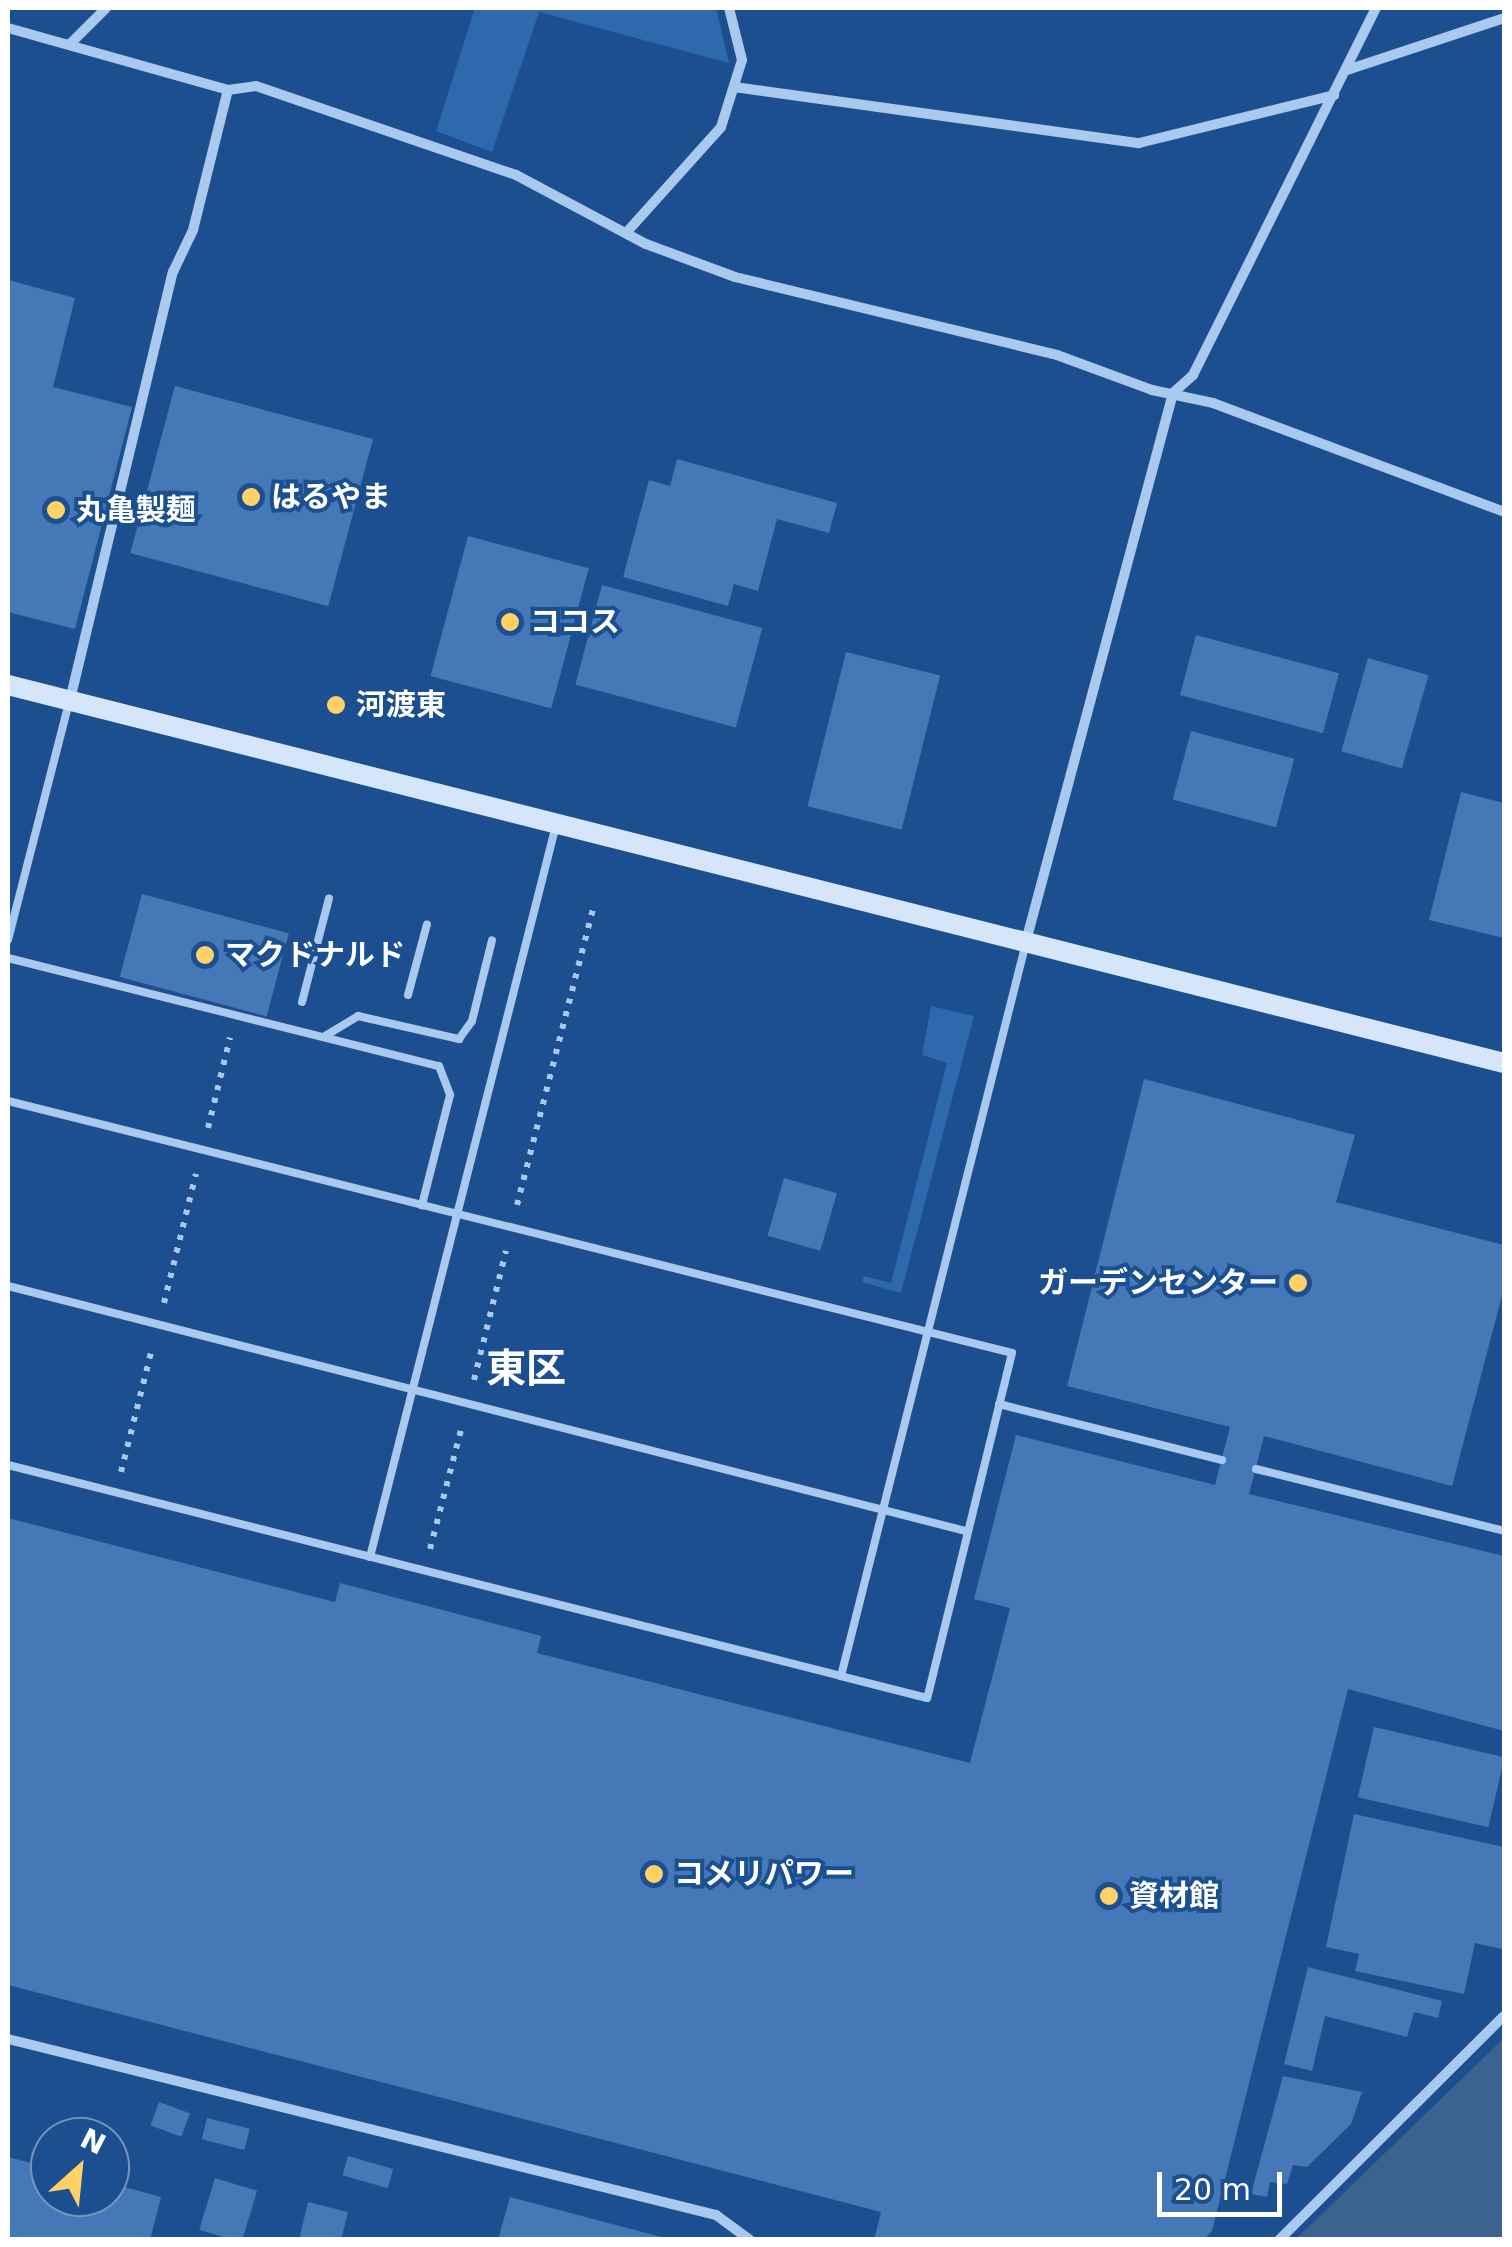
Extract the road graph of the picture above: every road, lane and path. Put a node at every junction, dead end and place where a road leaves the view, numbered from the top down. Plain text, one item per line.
1 (106, 8) edge
2 (728, 8) edge
3 (1376, 8) edge
4 (1504, 18) edge
5 (8, 28) edge
6 (70, 44) junction
7 (1347, 70) junction
8 (734, 87) junction
9 (228, 90) junction
10 (1334, 95) junction
11 (626, 233) junction
12 (1173, 392) junction
13 (1504, 512) edge
14 (8, 685) edge
15 (70, 701) junction
16 (557, 824) junction
17 (329, 898) dead end
18 (427, 924) dead end
19 (8, 940) edge
20 (492, 940) dead end
21 (1026, 941) junction
22 (8, 958) edge
23 (408, 995) dead end
24 (302, 1002) dead end
25 (233, 1028) dead end
26 (324, 1036) junction
27 (1504, 1062) edge
28 (8, 1101) edge
29 (202, 1150) junction
30 (422, 1204) junction
31 (457, 1214) junction
32 (8, 1286) edge
33 (158, 1324) junction
34 (926, 1331) junction
35 (413, 1389) junction
36 (999, 1404) junction
37 (1222, 1460) dead end
38 (8, 1465) edge
39 (1256, 1468) dead end
40 (116, 1492) junction
41 (880, 1508) junction
42 (966, 1530) junction
43 (1504, 1531) edge
44 (370, 1557) junction
45 (840, 1676) junction
46 (1504, 2016) edge
47 (8, 2039) edge
48 (750, 2240) edge
49 (1279, 2240) edge

1 - 6 street
2 - 8 street
3 - 7 street
4 - 7 street
5 - 6 street
6 - 9 street
7 - 10 street
8 - 10 street
8 - 11 street
9 - 11 street
9 - 15 street
10 - 12 street
11 - 12 street
12 - 13 street
12 - 21 street
14 - 15 street
15 - 16 street
15 - 19 lane
16 - 21 street
16 - 31 lane
17 - 24 lane
18 - 23 lane
20 - 26 lane
21 - 27 street
21 - 34 lane
22 - 26 lane
25 - 29 path
26 - 30 lane
28 - 29 lane
29 - 30 lane
29 - 33 path
30 - 31 lane
31 - 34 lane
31 - 35 lane
32 - 33 lane
33 - 35 lane
33 - 40 path
34 - 36 lane
34 - 41 lane
35 - 41 lane
35 - 44 lane
36 - 37 lane
36 - 42 lane
38 - 40 lane
39 - 43 lane
40 - 44 lane
41 - 42 lane
41 - 45 lane
42 - 45 lane
44 - 45 lane
46 - 49 street
47 - 48 street

